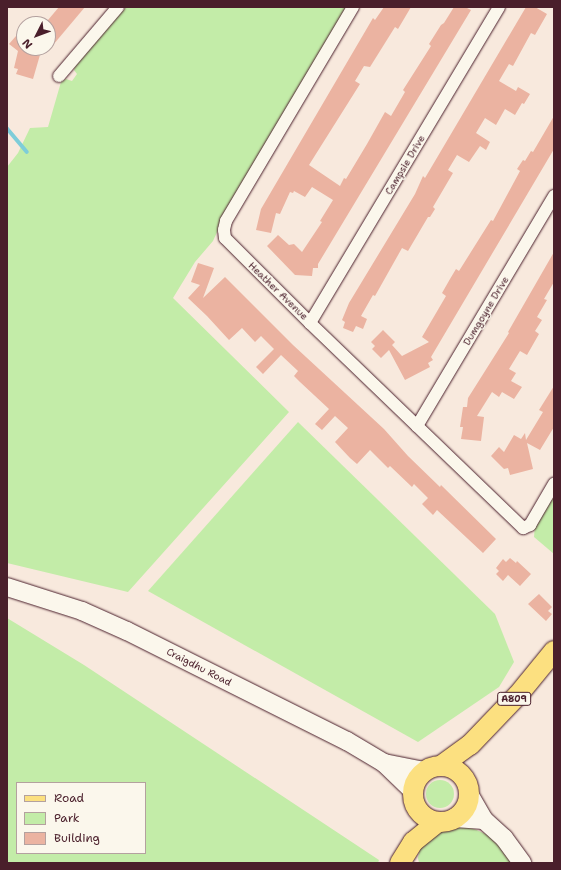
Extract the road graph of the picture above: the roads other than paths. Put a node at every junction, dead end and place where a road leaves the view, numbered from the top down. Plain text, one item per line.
1 (118, 7) edge
2 (353, 7) edge
3 (499, 7) edge
4 (59, 76) dead end
5 (554, 196) edge
6 (310, 323) junction
7 (418, 426) junction
8 (554, 484) edge
9 (7, 587) edge
10 (554, 651) edge
11 (470, 745) junction
12 (384, 763) junction
13 (433, 768) junction
14 (467, 787) junction
15 (413, 791) junction
16 (418, 810) junction
17 (446, 820) junction
18 (484, 820) junction
19 (413, 842) junction
20 (400, 863) edge
21 (522, 863) edge

1 - 4 street
2 - 6 street, Heather Avenue
3 - 6 street, Campsie Drive
5 - 7 street, Dumgoyne Drive
6 - 7 street, Heather Avenue
7 - 8 street, Heather Avenue
9 - 12 main road, Craigdhu Road
10 - 11 main road, A809
11 - 13 main road, A809
11 - 14 main road
12 - 13 main road, Craigdhu Road
12 - 15 main road, Craigdhu Road
13 - 14 main road
13 - 15 main road
14 - 17 main road
14 - 18 main road
15 - 16 main road
16 - 17 main road
16 - 19 main road
17 - 18 main road
17 - 19 main road
18 - 21 main road
19 - 20 main road

